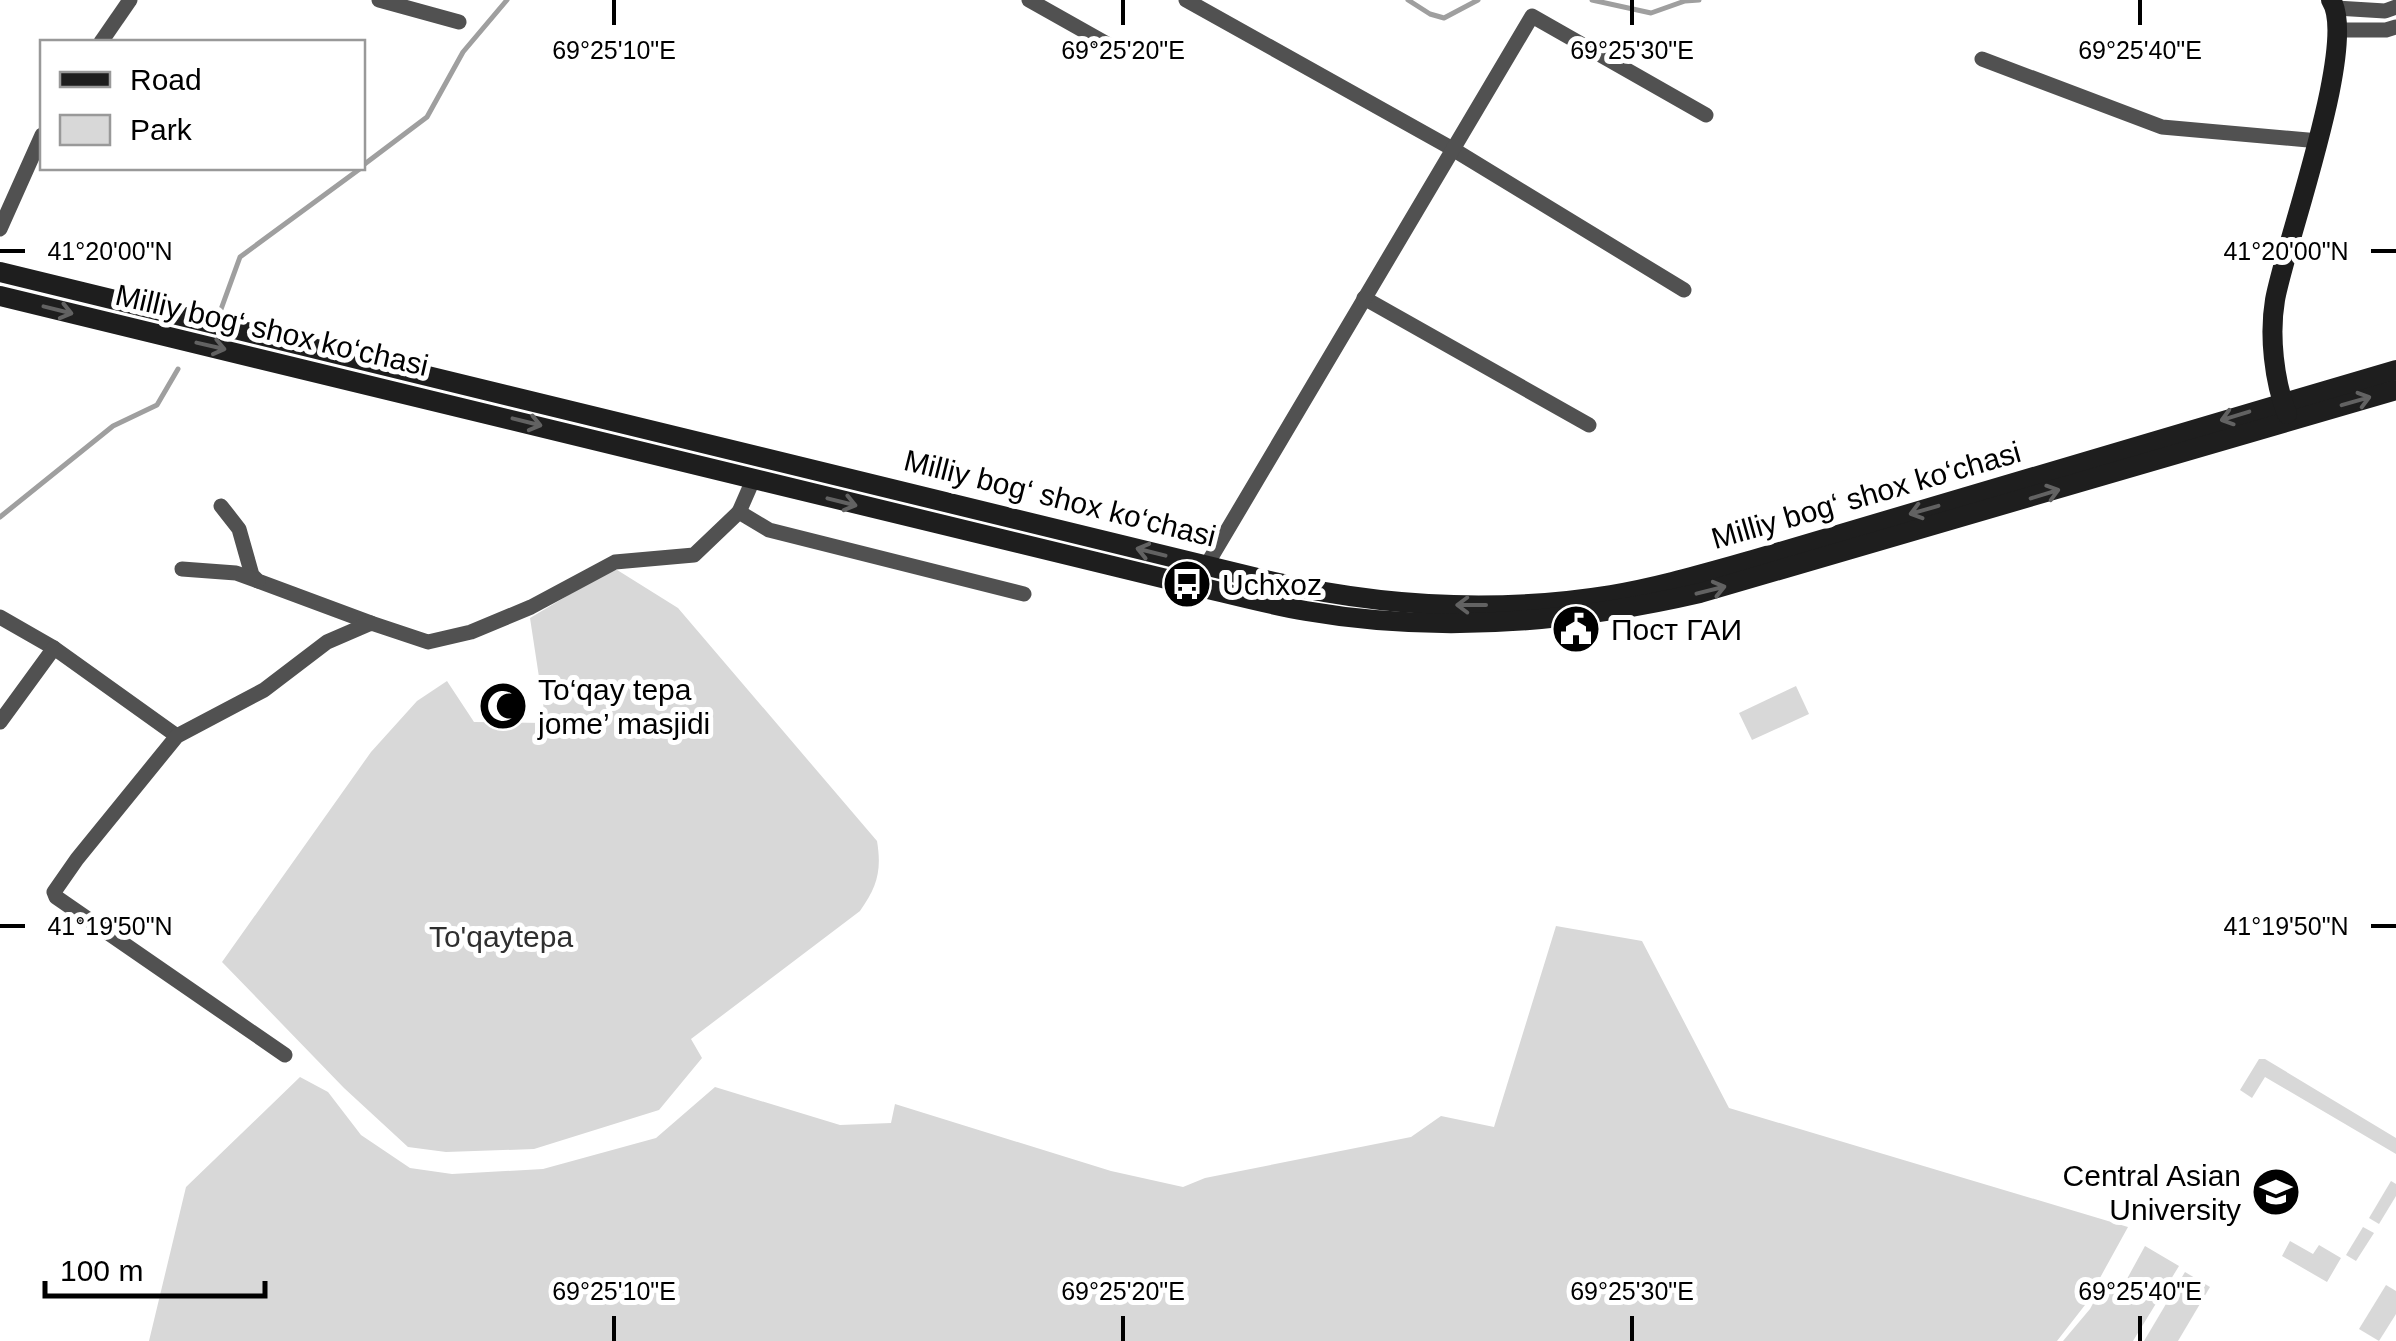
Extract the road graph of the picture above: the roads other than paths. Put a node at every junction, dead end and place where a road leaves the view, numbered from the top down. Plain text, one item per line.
1 (130, 0) edge
2 (379, 0) edge
3 (1029, 0) edge
4 (1186, 0) edge
5 (2396, 7) edge
6 (2335, 13) edge
7 (459, 22) dead end
8 (2396, 26) edge
9 (103, 40) edge
10 (1109, 45) dead end
11 (1982, 59) dead end
12 (1706, 115) dead end
13 (40, 139) edge
14 (2319, 141) junction
15 (1451, 148) junction
16 (0, 229) edge
17 (0, 272) edge
18 (1684, 290) dead end
19 (0, 296) edge
20 (1364, 298) junction
21 (121, 301) junction
22 (116, 324) junction
23 (334, 352) junction
24 (2396, 370) edge
25 (328, 374) junction
26 (2396, 390) edge
27 (2286, 411) junction
28 (1589, 425) dead end
29 (753, 480) junction
30 (221, 506) dead end
31 (980, 509) junction
32 (739, 512) junction
33 (975, 534) junction
34 (1206, 566) junction
35 (182, 569) dead end
36 (258, 581) junction
37 (1024, 594) dead end
38 (0, 617) edge
39 (370, 623) junction
40 (54, 648) junction
41 (0, 722) edge
42 (177, 736) junction
43 (285, 1055) dead end

1 - 9 street
2 - 7 street
3 - 10 street
4 - 15 street
5 - 6 street
6 - 8 street
6 - 14 main road
11 - 14 street
12 - 15 street
13 - 16 street
14 - 27 main road
15 - 18 street
15 - 20 street
17 - 21 main road, Milliy bog‘ shox ko‘chasi
19 -> 22 main road, Milliy bog‘ shox ko‘chasi
20 - 28 street
20 - 34 street
21 - 22 main road
21 - 23 main road, Milliy bog‘ shox ko‘chasi
22 -> 25 main road, Milliy bog‘ shox ko‘chasi
23 - 25 main road
23 - 31 main road, Milliy bog‘ shox ko‘chasi
24 - 27 main road, Milliy bog‘ shox ko‘chasi
25 -> 29 main road, Milliy bog‘ shox ko‘chasi
27 -> 26 main road, Milliy bog‘ shox ko‘chasi
33 -> 27 main road, Milliy bog‘ shox ko‘chasi
27 -> 34 main road, Milliy bog‘ shox ko‘chasi
29 - 32 street
29 -> 33 main road, Milliy bog‘ shox ko‘chasi
30 - 36 street
31 - 33 main road
34 -> 31 main road, Milliy bog‘ shox ko‘chasi
32 - 37 street
32 - 39 street
35 - 36 street
36 - 39 street
38 - 40 street
39 - 42 street
40 - 41 street
40 - 42 street
42 - 43 street

